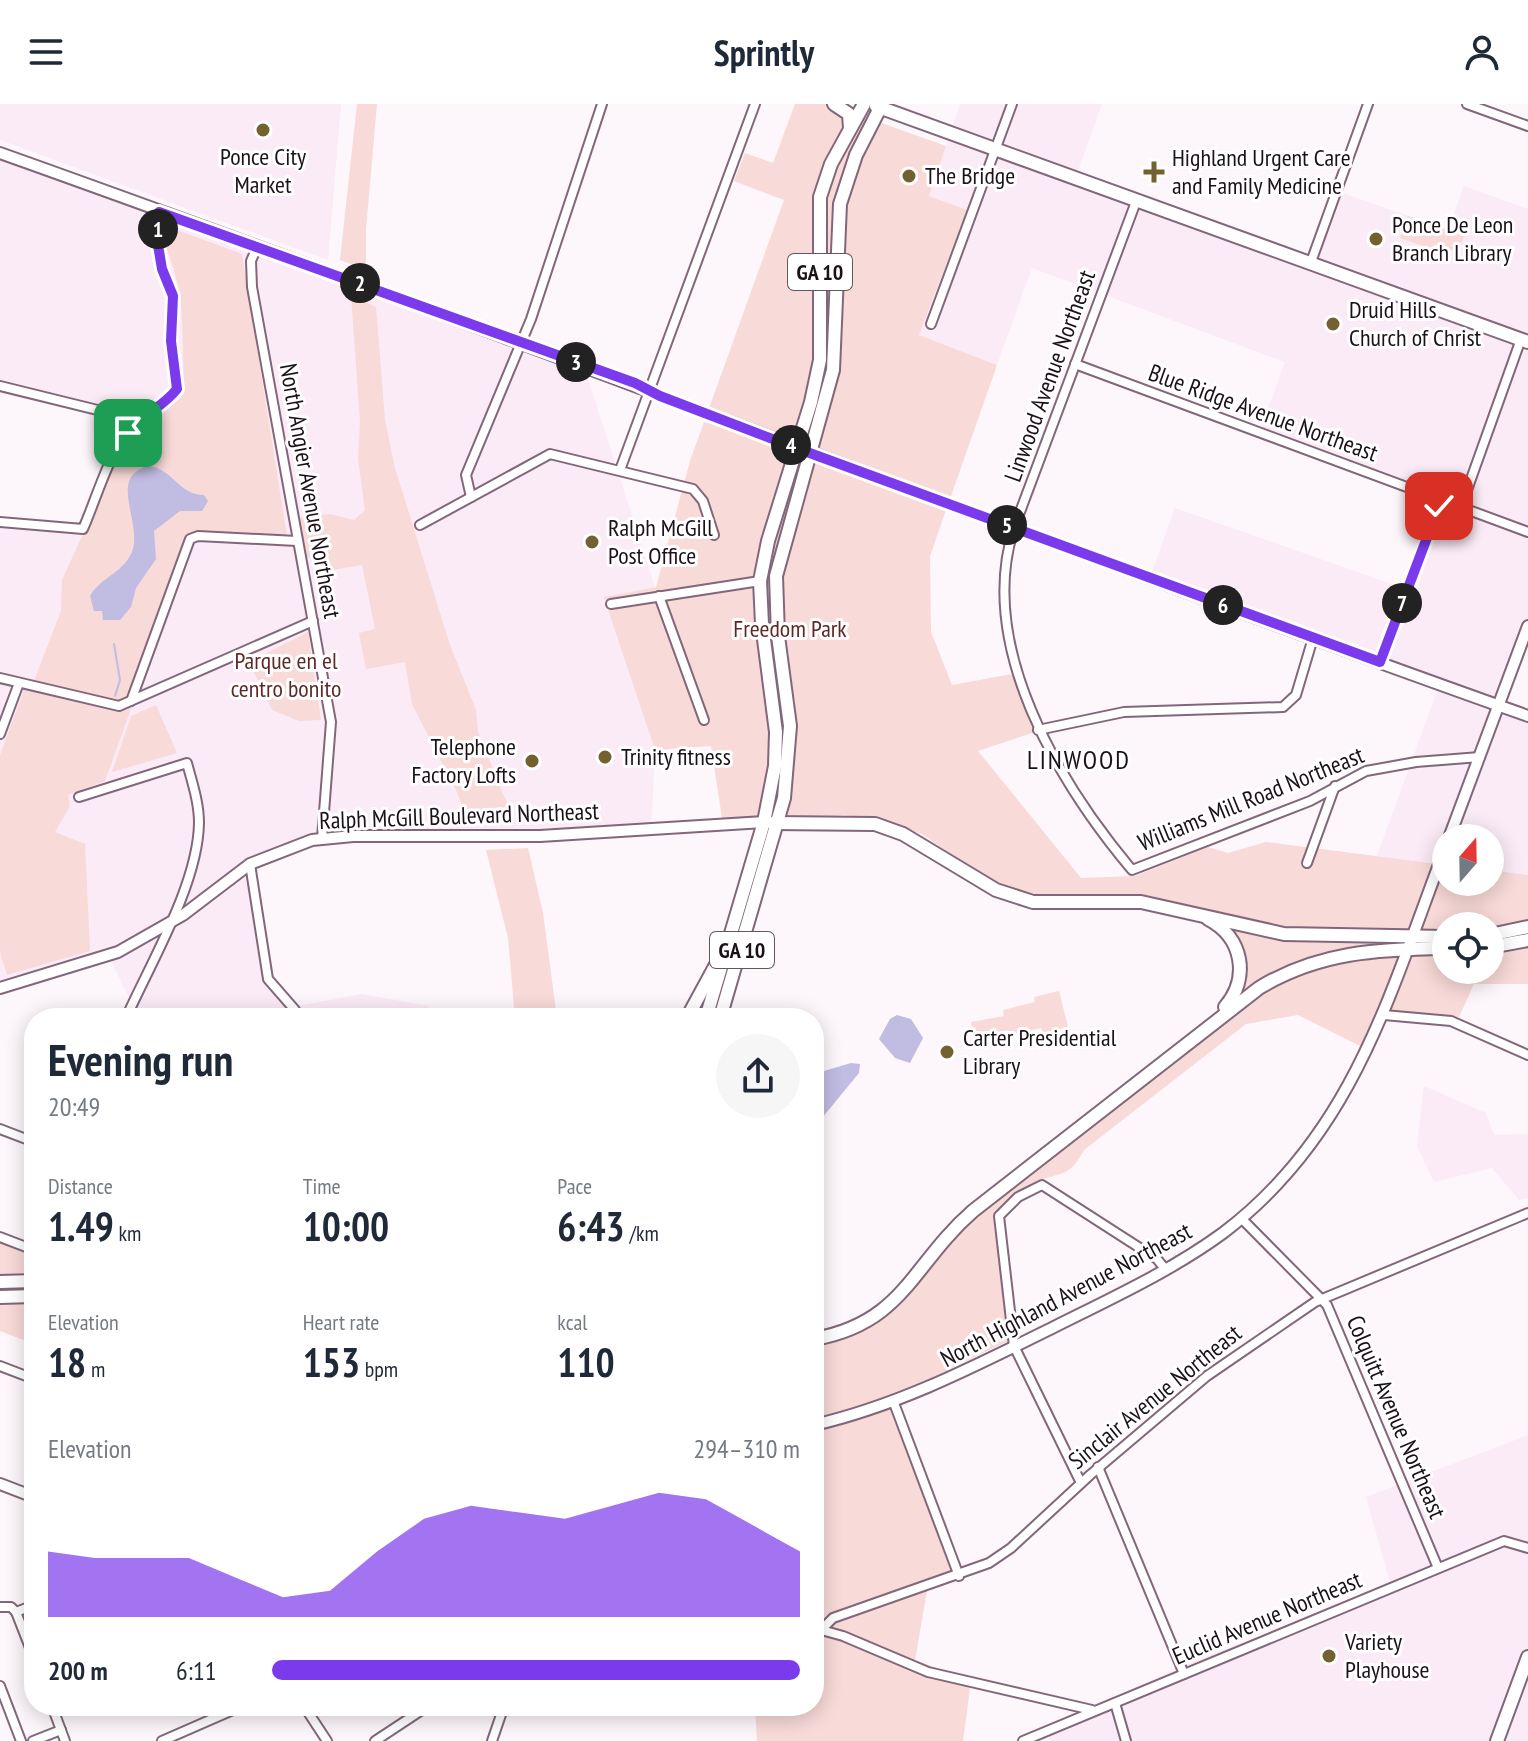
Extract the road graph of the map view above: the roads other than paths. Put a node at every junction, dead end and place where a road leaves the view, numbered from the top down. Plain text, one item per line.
1 (602, 104) edge
2 (755, 104) edge
3 (834, 104) edge
4 (1012, 104) edge
5 (1368, 104) edge
6 (1467, 104) edge
7 (871, 105) edge
8 (1528, 126) edge
9 (850, 128) junction
10 (995, 149) junction
11 (0, 153) edge
12 (1137, 199) junction
13 (159, 212) junction
14 (257, 247) junction
15 (1311, 262) junction
16 (931, 324) dead end
17 (1524, 340) edge
18 (521, 342) junction
19 (1075, 364) junction
20 (0, 386) edge
21 (649, 390) junction
22 (138, 420) junction
23 (796, 448) junction
24 (811, 453) junction
25 (620, 470) junction
26 (471, 497) junction
27 (1441, 500) junction
28 (1461, 507) junction
29 (0, 523) edge
30 (420, 525) dead end
31 (1014, 528) junction
32 (1528, 532) edge
33 (714, 535) dead end
34 (297, 541) junction
35 (760, 581) junction
36 (659, 596) junction
37 (611, 604) dead end
38 (313, 621) junction
39 (1528, 626) edge
40 (1313, 638) junction
41 (1380, 662) junction
42 (0, 678) edge
43 (19, 683) junction
44 (131, 701) junction
45 (1499, 706) junction
46 (1528, 716) edge
47 (704, 720) dead end
48 (1038, 730) junction
49 (0, 734) edge
50 (1480, 757) junction
51 (1335, 786) junction
52 (79, 797) dead end
53 (771, 823) junction
54 (1454, 824) edge
55 (322, 838) junction
56 (1307, 863) dead end
57 (250, 864) junction
58 (1132, 870) joint
59 (1432, 885) edge
60 (1176, 908) junction
61 (168, 925) junction
62 (1528, 927) edge
63 (1504, 932) edge
64 (1432, 939) edge
65 (729, 940) junction
66 (1528, 940) edge
67 (1411, 943) junction
68 (1504, 944) edge
69 (1432, 946) edge
70 (1, 983) edge
71 (131, 1008) edge
72 (293, 1008) edge
73 (692, 1008) edge
74 (709, 1008) edge
75 (723, 1008) edge
76 (1384, 1015) junction
77 (1207, 1028) junction
78 (1528, 1055) edge
79 (0, 1129) edge
80 (24, 1138) edge
81 (1528, 1213) edge
82 (1241, 1218) junction
83 (0, 1237) edge
84 (24, 1246) edge
85 (1166, 1270) junction
86 (24, 1281) edge
87 (0, 1282) edge
88 (24, 1296) edge
89 (0, 1297) edge
90 (1322, 1300) junction
91 (824, 1337) edge
92 (1014, 1346) junction
93 (0, 1366) edge
94 (24, 1375) edge
95 (894, 1403) junction
96 (824, 1422) edge
97 (1098, 1467) junction
98 (1081, 1483) junction
99 (0, 1484) edge
100 (24, 1493) edge
101 (1528, 1548) edge
102 (1438, 1568) junction
103 (959, 1576) junction
104 (0, 1607) edge
105 (24, 1609) edge
106 (16, 1612) junction
107 (824, 1624) edge
108 (824, 1630) edge
109 (24, 1632) edge
110 (1528, 1657) edge
111 (1184, 1674) junction
112 (0, 1686) edge
113 (1115, 1703) junction
114 (1095, 1710) junction
115 (56, 1716) edge
116 (218, 1716) edge
117 (311, 1716) edge
118 (413, 1716) edge
119 (501, 1716) edge
120 (61, 1730) junction
121 (21, 1741) edge
122 (33, 1741) edge
123 (65, 1741) edge
124 (162, 1741) edge
125 (327, 1741) edge
126 (375, 1741) edge
127 (492, 1741) edge
128 (1023, 1741) edge
129 (1126, 1741) edge
130 (1497, 1741) edge

1 - 18 street
2 - 21 street
3 - 9 highway
4 - 10 street
5 - 15 street
6 - 8 street
7 - 9 highway, GA 10
7 - 10 highway
7 - 24 highway, GA 10
9 - 23 highway, GA 10
10 - 12 highway
10 - 16 street
11 - 13 main road
12 - 15 highway
12 - 19 street, Linwood Avenue Northeast
13 - 14 main road
13 - 22 street
14 - 18 main road
14 - 34 street, North Angier Avenue Northeast
15 - 17 highway
17 - 28 street
18 - 21 main road
18 - 26 street
19 - 27 street, Blue Ridge Avenue Northeast
19 - 31 street, Linwood Avenue Northeast
20 - 22 street
21 - 23 main road
21 - 25 street
22 - 29 street
23 - 24 main road
23 - 35 highway, GA 10
24 - 31 main road
24 - 53 highway, GA 10
25 - 26 street
25 - 33 street
26 - 30 street
27 - 28 street, Blue Ridge Avenue Northeast
27 - 41 street
28 - 32 street, Blue Ridge Avenue Northeast
31 - 40 main road
31 - 48 street, Linwood Avenue Northeast
34 - 38 street, North Angier Avenue Northeast
34 - 44 street
35 - 36 street
35 - 53 highway, GA 10
36 - 37 street
36 - 47 street
38 - 44 street
38 - 55 street, North Angier Avenue Northeast
39 - 45 main road
40 - 41 main road
40 - 48 street
41 - 45 main road
42 - 43 street
43 - 44 street
43 - 49 street
45 - 46 main road
45 - 50 main road
48 - 58 street, Linwood Avenue Northeast
50 - 51 street, Williams Mill Road Northeast
50 - 54 main road
51 - 56 street
51 - 58 street, Williams Mill Road Northeast
52 - 61 street
53 - 55 main road, Ralph McGill Boulevard Northeast
53 - 60 highway
53 - 65 highway, GA 10
53 - 75 highway, GA 10
55 - 57 main road, Ralph McGill Boulevard Northeast
57 - 61 main road, Ralph McGill Boulevard Northeast
57 - 72 street
59 - 67 main road, North Highland Avenue Northeast
60 - 67 highway
60 - 77 highway
61 - 70 main road, Ralph McGill Boulevard Northeast
61 - 71 street
62 - 63 highway
64 - 67 highway
65 - 73 highway
65 - 74 highway, GA 10
66 - 68 highway
67 - 69 highway
67 - 76 main road, North Highland Avenue Northeast
67 - 77 highway
76 - 78 street
76 - 82 main road, North Highland Avenue Northeast
77 - 91 highway
79 - 80 street
81 - 90 street, Sinclair Avenue Northeast
82 - 85 main road, North Highland Avenue Northeast
82 - 90 street, Colquitt Avenue Northeast
83 - 84 street
85 - 92 main road, North Highland Avenue Northeast
85 - 92 street
86 - 87 highway
88 - 89 highway
90 - 97 street, Sinclair Avenue Northeast
90 - 102 street, Colquitt Avenue Northeast
92 - 95 main road, North Highland Avenue Northeast
92 - 98 street
93 - 94 street
95 - 96 main road, North Highland Avenue Northeast
95 - 103 street
97 - 98 street, Sinclair Avenue Northeast
97 - 111 street
98 - 103 street, Sinclair Avenue Northeast
99 - 100 main road
101 - 102 street, Euclid Avenue Northeast
102 - 111 street, Euclid Avenue Northeast
103 - 107 street, Sinclair Avenue Northeast
104 - 106 street
105 - 106 street
106 - 109 street
108 - 114 street
110 - 130 highway
111 - 113 street, Euclid Avenue Northeast
112 - 121 street
113 - 114 street, Euclid Avenue Northeast
113 - 129 street
114 - 128 street, Euclid Avenue Northeast
115 - 120 street
116 - 124 street
117 - 125 street
118 - 126 street
119 - 127 street
120 - 122 street
120 - 123 street

